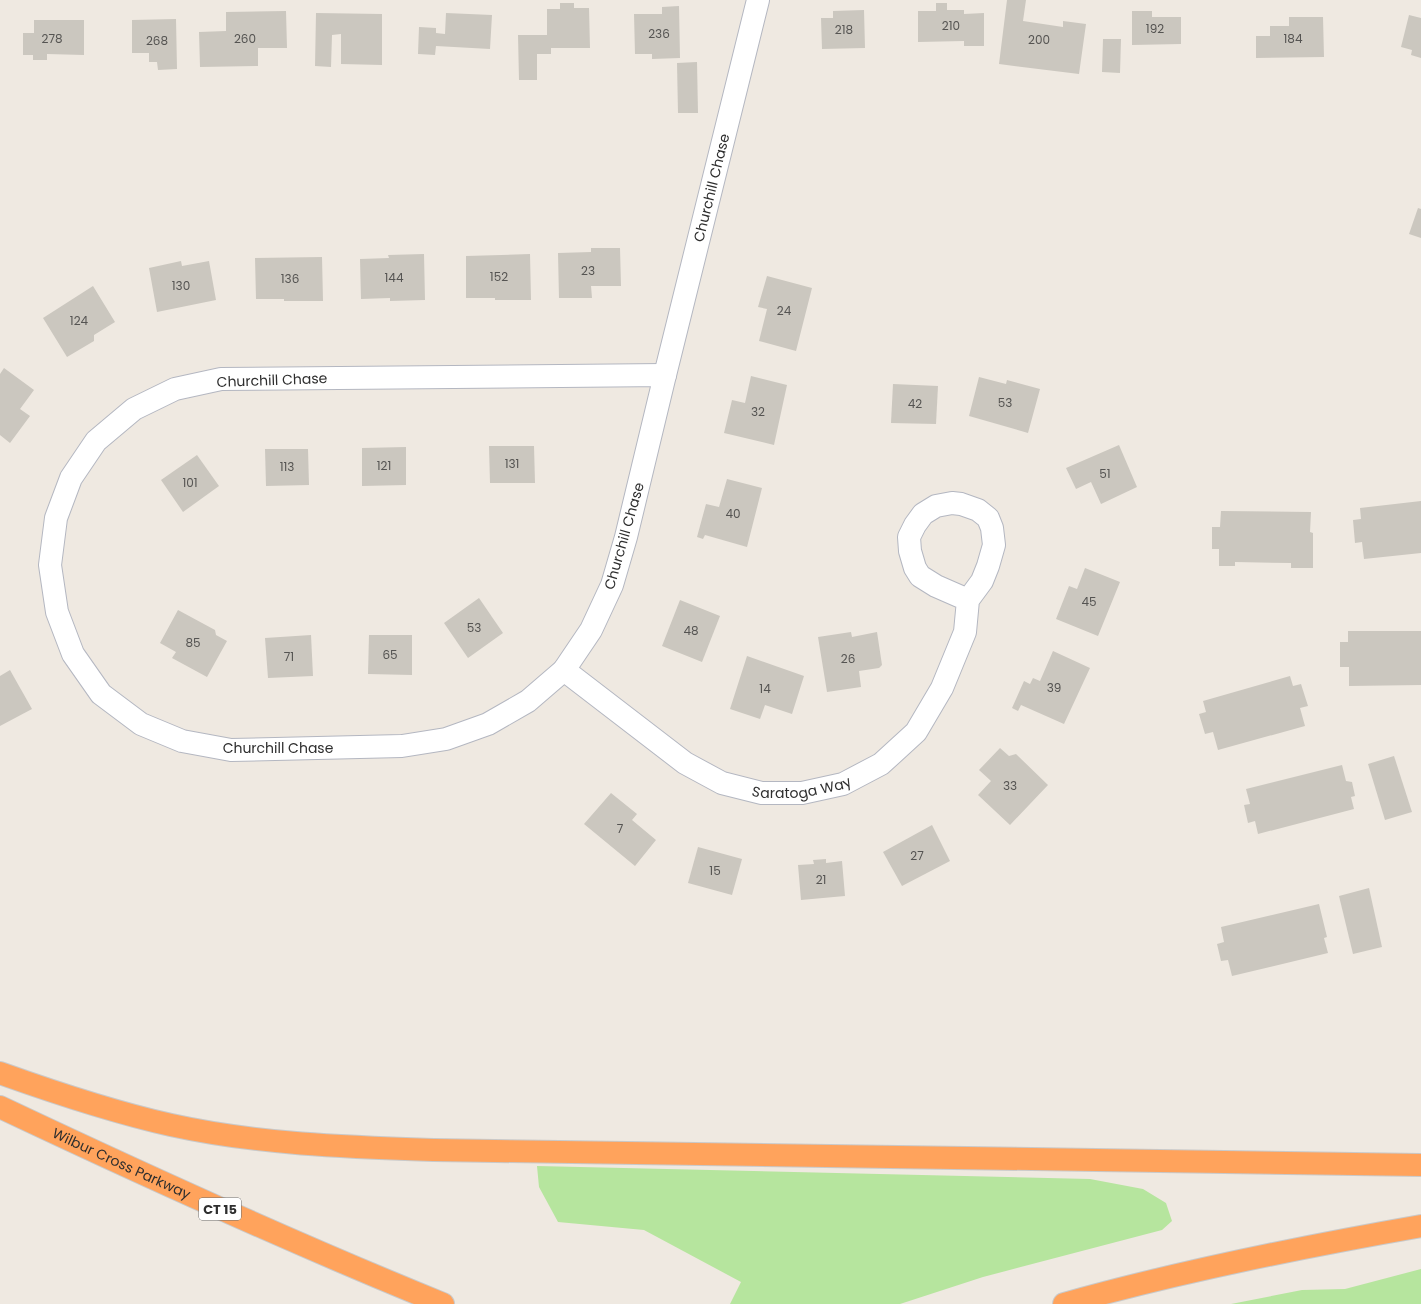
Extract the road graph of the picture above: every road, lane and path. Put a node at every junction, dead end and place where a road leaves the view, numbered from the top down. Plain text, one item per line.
1 (758, 0) edge
2 (666, 375) junction
3 (968, 600) junction
4 (564, 670) junction
5 (0, 1073) edge
6 (0, 1107) edge
7 (1421, 1165) edge
8 (1421, 1226) edge
9 (443, 1304) edge
10 (1064, 1304) edge

1 - 2 street, Churchill Chase
2 - 4 street, Churchill Chase
2 - 4 street, Churchill Chase
3 - 3 street
3 - 4 street, Saratoga Way
5 - 7 highway
6 - 9 highway, Wilbur Cross Parkway / CT 15
8 - 10 highway

